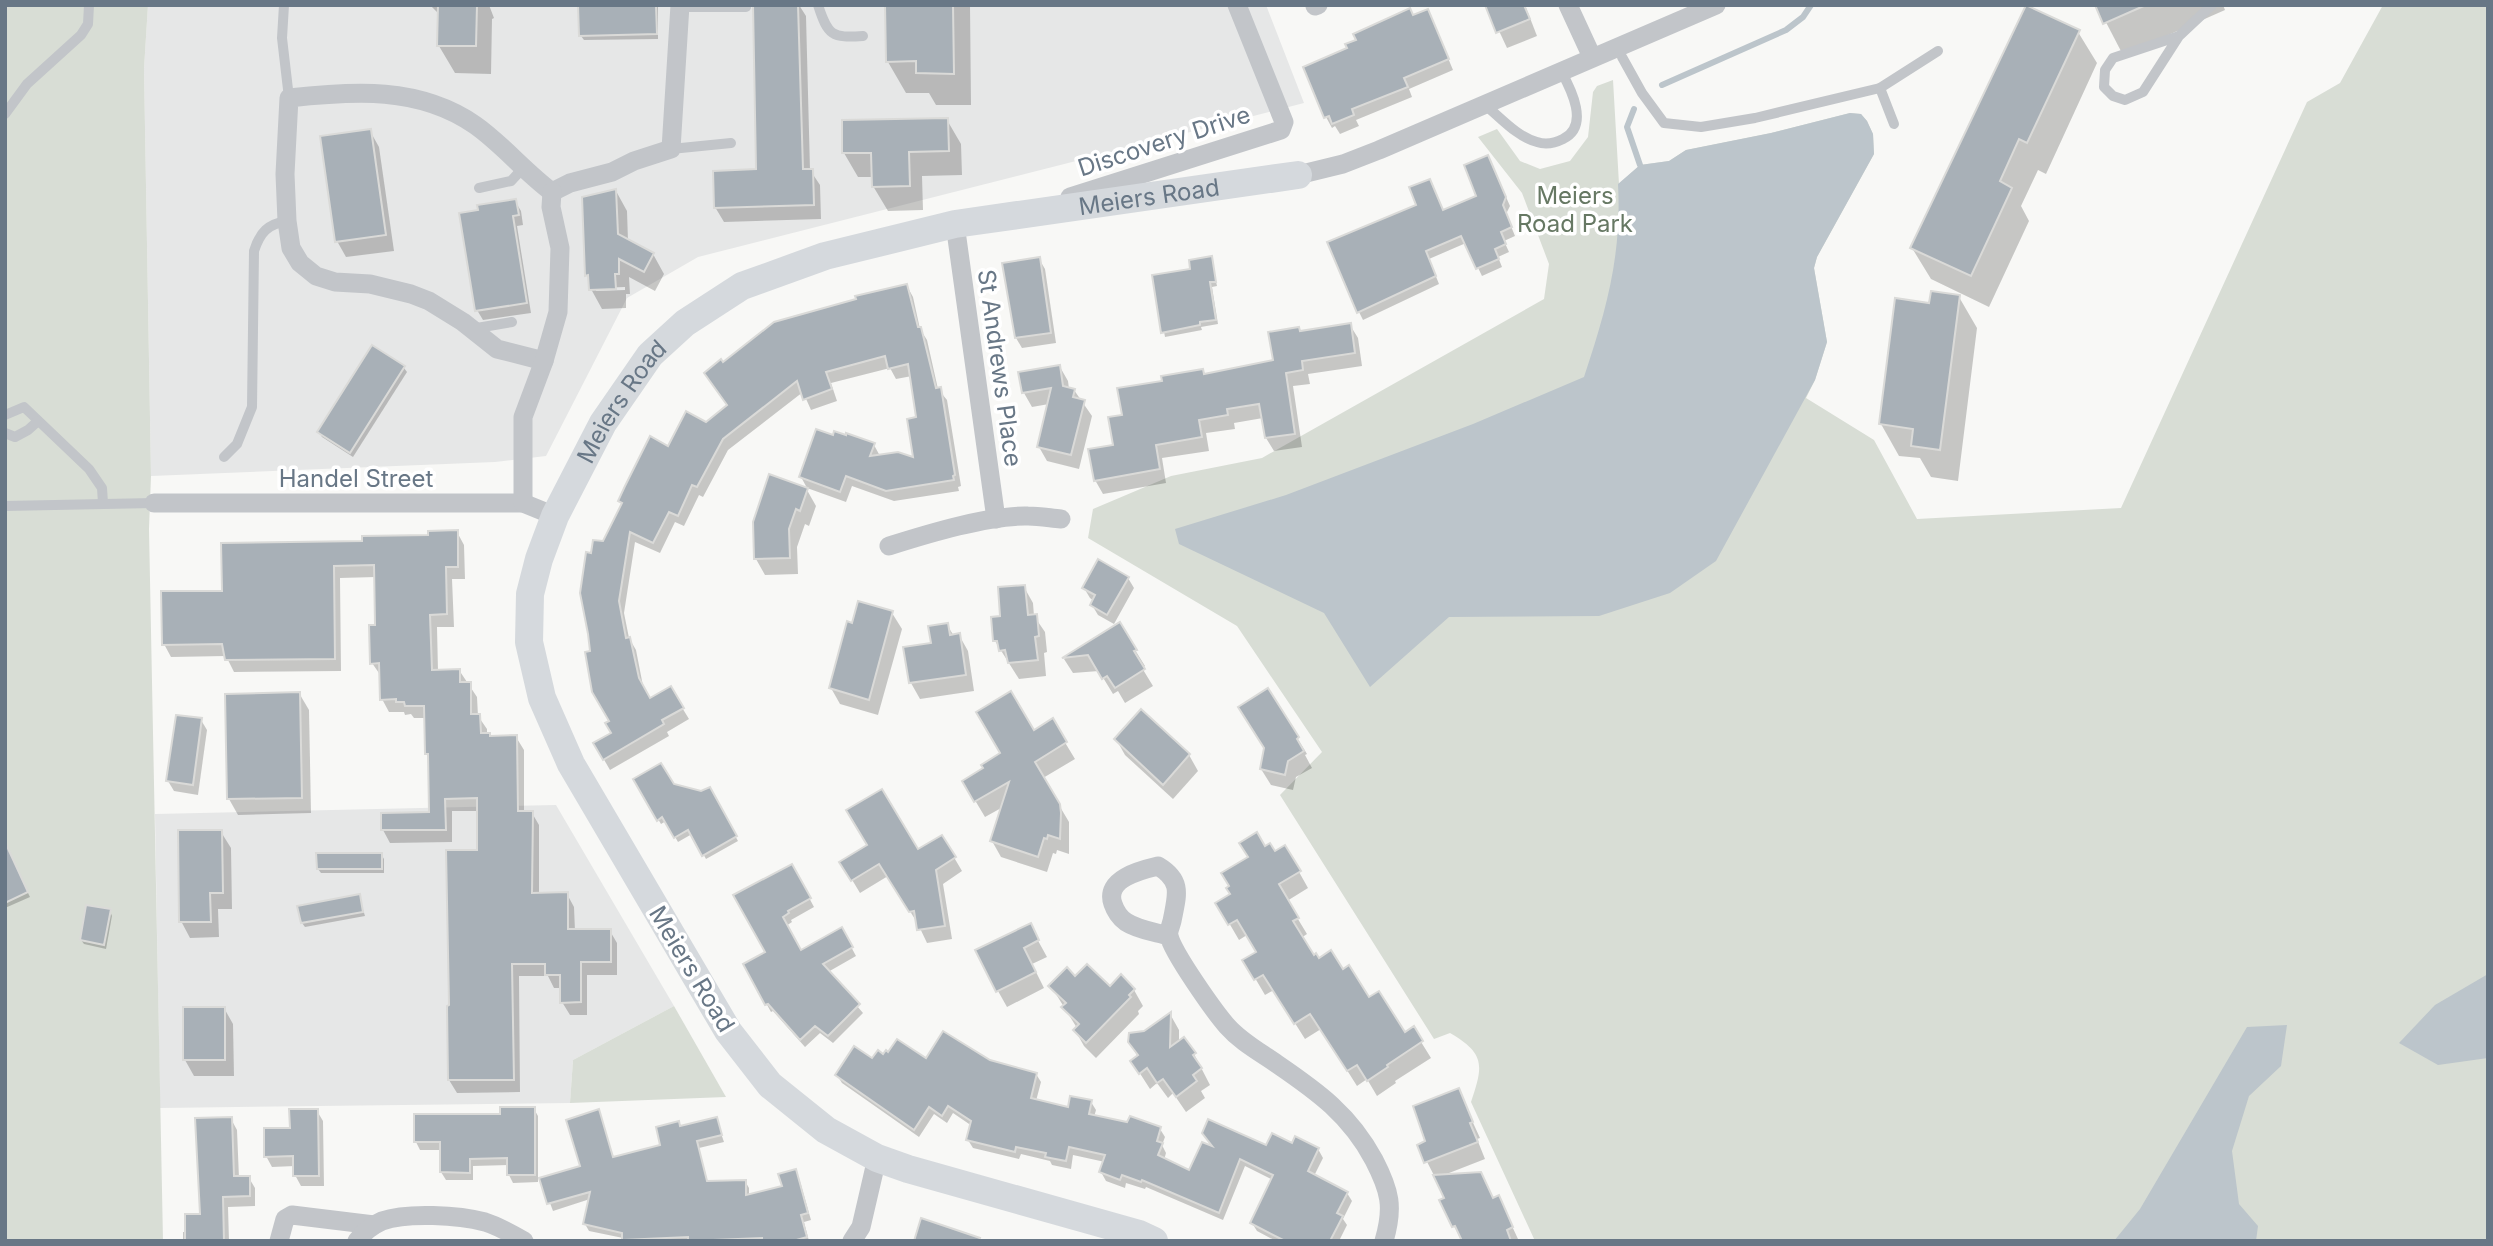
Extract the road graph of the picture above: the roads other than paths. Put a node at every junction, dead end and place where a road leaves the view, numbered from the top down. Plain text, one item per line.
1 (89, 5) edge
2 (284, 5) edge
3 (818, 5) edge
4 (1237, 5) edge
5 (1568, 5) edge
6 (1716, 5) edge
7 (2212, 5) edge
8 (680, 6) edge
9 (746, 7) dead end
10 (863, 36) dead end
11 (2179, 36) junction
12 (1938, 51) dead end
13 (1591, 57) junction
14 (1622, 57) dead end
15 (1561, 71) junction
16 (1880, 88) junction
17 (289, 98) junction
18 (1484, 104) junction
19 (5, 114) edge
20 (1894, 124) dead end
21 (731, 143) dead end
22 (671, 149) junction
23 (523, 168) junction
24 (1298, 175) joint
25 (479, 188) dead end
26 (552, 192) junction
27 (1015, 215) junction
28 (287, 221) junction
29 (956, 224) junction
30 (512, 321) dead end
31 (471, 329) junction
32 (544, 361) junction
33 (5, 415) edge
34 (38, 421) junction
35 (5, 433) edge
36 (224, 457) dead end
37 (103, 503) junction
38 (154, 503) joint
39 (523, 503) junction
40 (5, 506) edge
41 (555, 516) junction
42 (996, 519) junction
43 (1061, 519) dead end
44 (889, 546) dead end
45 (1169, 936) dead end
46 (877, 1158) junction
47 (374, 1226) junction
48 (279, 1241) edge
49 (357, 1241) edge
50 (524, 1241) edge
51 (852, 1241) edge
52 (1154, 1241) edge
53 (1384, 1241) edge

1 - 19 lane
2 - 17 lane
3 - 10 lane
4 - 27 street, Discovery Drive
5 - 13 street
6 - 13 street, Meiers Road
7 - 11 lane
8 - 9 lane
8 - 22 street
11 - 11 lane
12 - 16 lane
13 - 15 street, Meiers Road
14 - 16 lane
15 - 18 street, Meiers Road
15 - 18 lane
16 - 20 lane
17 - 23 street
17 - 28 street
18 - 24 street, Meiers Road
21 - 22 lane
22 - 26 street
23 - 25 lane
23 - 26 street
24 - 27 street, Meiers Road
26 - 32 street
27 - 29 street, Meiers Road
28 - 31 street
28 - 36 lane
29 - 41 street, Meiers Road
29 - 42 street, St Andrews Place
30 - 31 lane
31 - 32 street
32 - 39 street
33 - 34 lane
34 - 35 lane
34 - 37 lane
37 - 38 lane
37 - 40 lane
38 - 39 street, Handel Street
39 - 41 street, Handel Street
41 - 46 street, Meiers Road
42 - 43 street
42 - 44 street
45 - 53 street
46 - 51 street
46 - 52 street, Meiers Road
47 - 48 street
47 - 49 street
47 - 50 street

